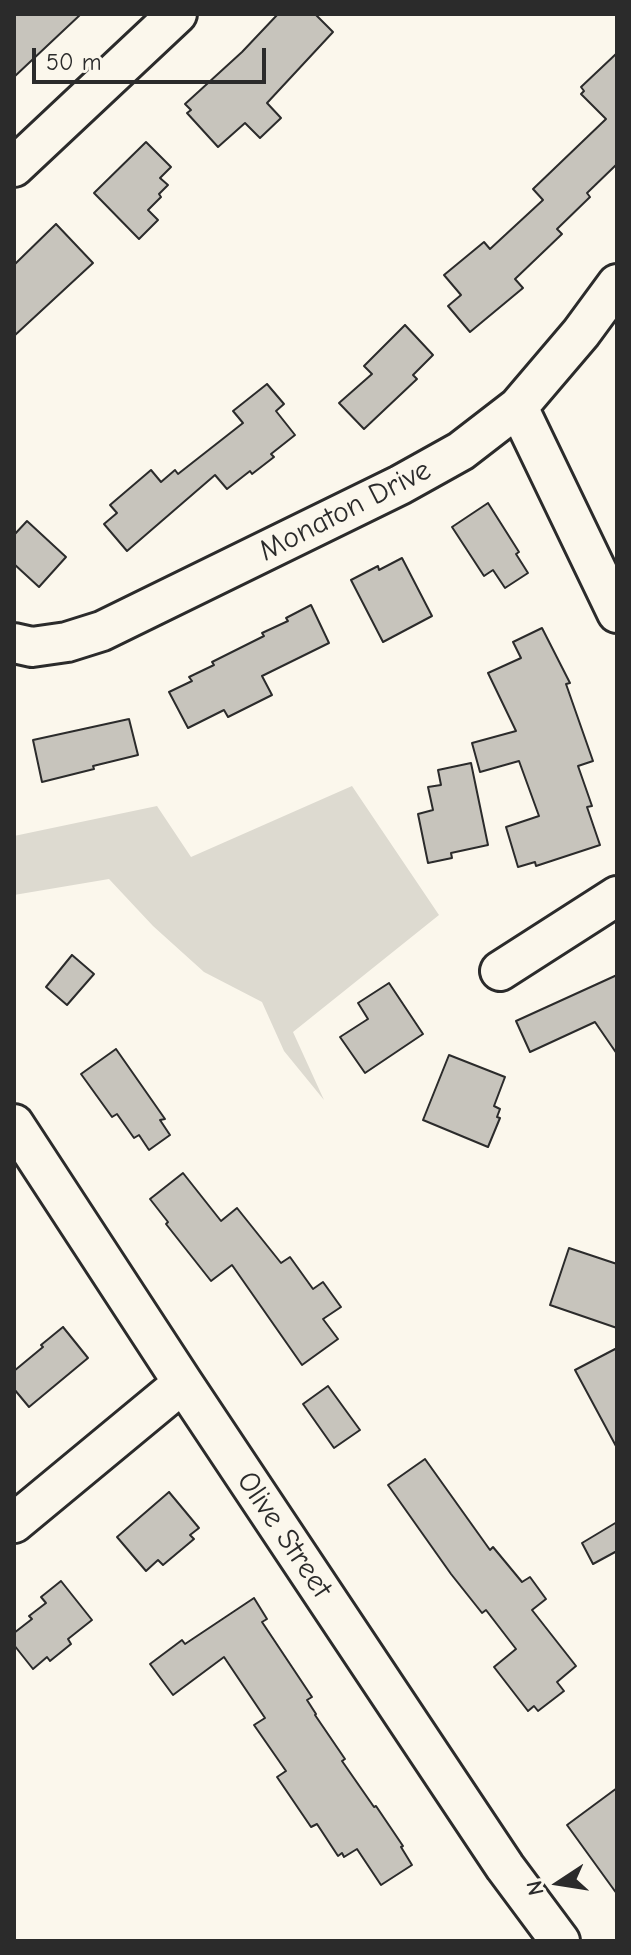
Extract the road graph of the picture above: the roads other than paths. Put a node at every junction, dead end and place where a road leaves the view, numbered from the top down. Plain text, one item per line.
1 (177, 14) edge
2 (14, 167) edge
3 (617, 284) edge
4 (518, 407) junction
5 (617, 613) edge
6 (14, 643) edge
7 (617, 896) edge
8 (500, 971) dead end
9 (14, 1124) edge
10 (183, 1383) junction
11 (14, 1523) edge
12 (560, 1941) edge

1 - 2 street
3 - 4 street, Monaton Drive
4 - 5 street
4 - 6 street, Monaton Drive
7 - 8 street
9 - 10 street, Olive Street
10 - 11 street
10 - 12 street, Olive Street

